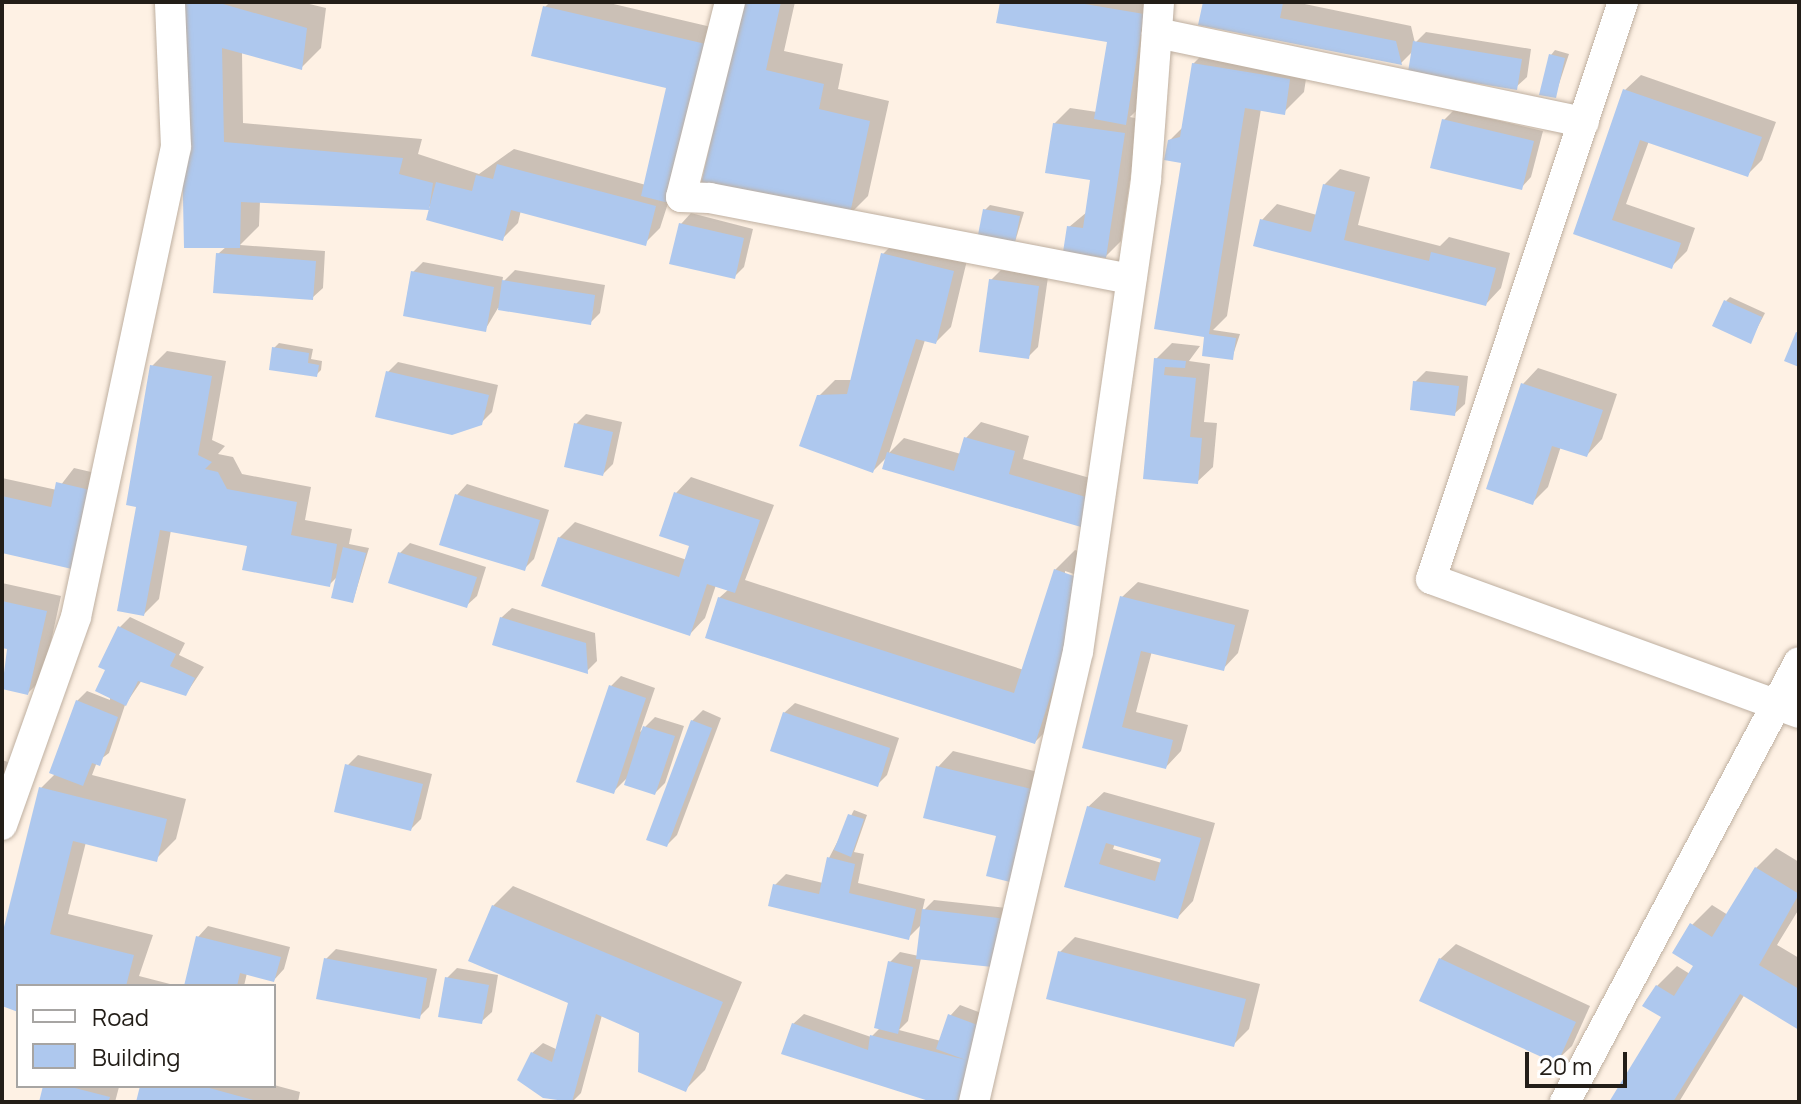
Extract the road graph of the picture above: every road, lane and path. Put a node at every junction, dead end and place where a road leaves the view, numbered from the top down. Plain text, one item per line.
1 (170, 2) edge
2 (730, 2) edge
3 (1159, 2) edge
4 (1623, 2) edge
5 (1157, 33) junction
6 (1584, 122) junction
7 (1131, 279) junction
8 (1799, 662) edge
9 (1789, 707) edge
10 (2, 825) edge
11 (974, 1102) edge
12 (1565, 1102) edge

1 - 10 street
2 - 7 street
3 - 5 street
4 - 6 street
5 - 6 street
5 - 7 street
6 - 9 street
7 - 11 street
8 - 9 street
9 - 12 street

